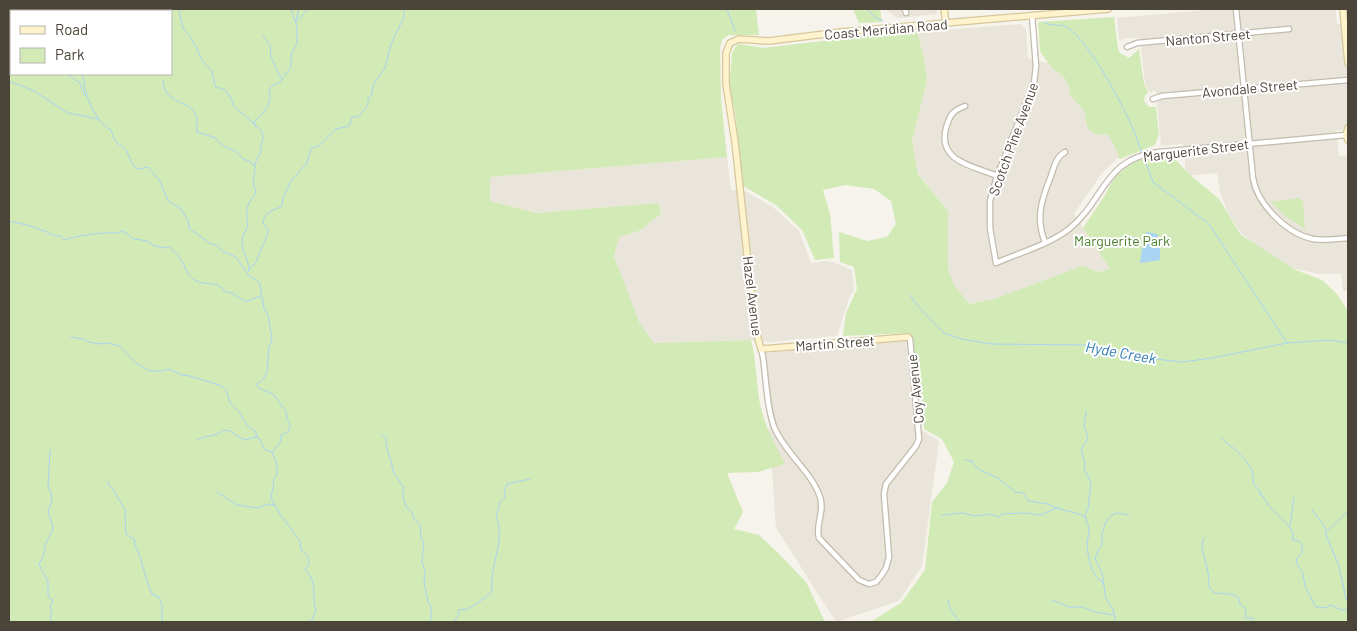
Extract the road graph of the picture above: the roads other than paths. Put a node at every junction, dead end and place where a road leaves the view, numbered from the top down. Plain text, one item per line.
1 (944, 9) edge
2 (1108, 9) edge
3 (1236, 9) edge
4 (1343, 9) edge
5 (1032, 16) junction
6 (946, 23) junction
7 (1289, 29) dead end
8 (1238, 34) junction
9 (728, 47) joint
10 (1127, 47) dead end
11 (1348, 63) edge
12 (1348, 80) edge
13 (1244, 89) junction
14 (1153, 99) dead end
15 (965, 106) dead end
16 (1348, 128) edge
17 (1347, 137) edge
18 (1250, 144) junction
19 (1064, 152) dead end
20 (997, 176) junction
21 (1348, 238) edge
22 (1045, 242) junction
23 (996, 263) joint
24 (908, 337) joint
25 (761, 349) junction
26 (817, 531) joint

1 - 6 street
2 - 5 street, Coast Meridian Road
3 - 8 street
4 - 11 street
5 - 6 street, Coast Meridian Road
5 - 20 street, Scotch Pine Avenue
6 - 9 street, Coast Meridian Road
7 - 8 street, Nanton Street
8 - 10 street, Nanton Street
8 - 13 street
9 - 25 street, Hazel Avenue
12 - 13 street, Avondale Street
13 - 14 street, Avondale Street
13 - 18 street
15 - 20 street
16 - 17 street
17 - 18 street, Marguerite Street
18 - 21 street
18 - 22 street, Marguerite Street
19 - 22 street
20 - 23 street, Scotch Pine Avenue
22 - 23 street, Marguerite Street
24 - 25 street, Martin Street
24 - 26 street, Coy Avenue
25 - 26 street, Hazel Avenue

